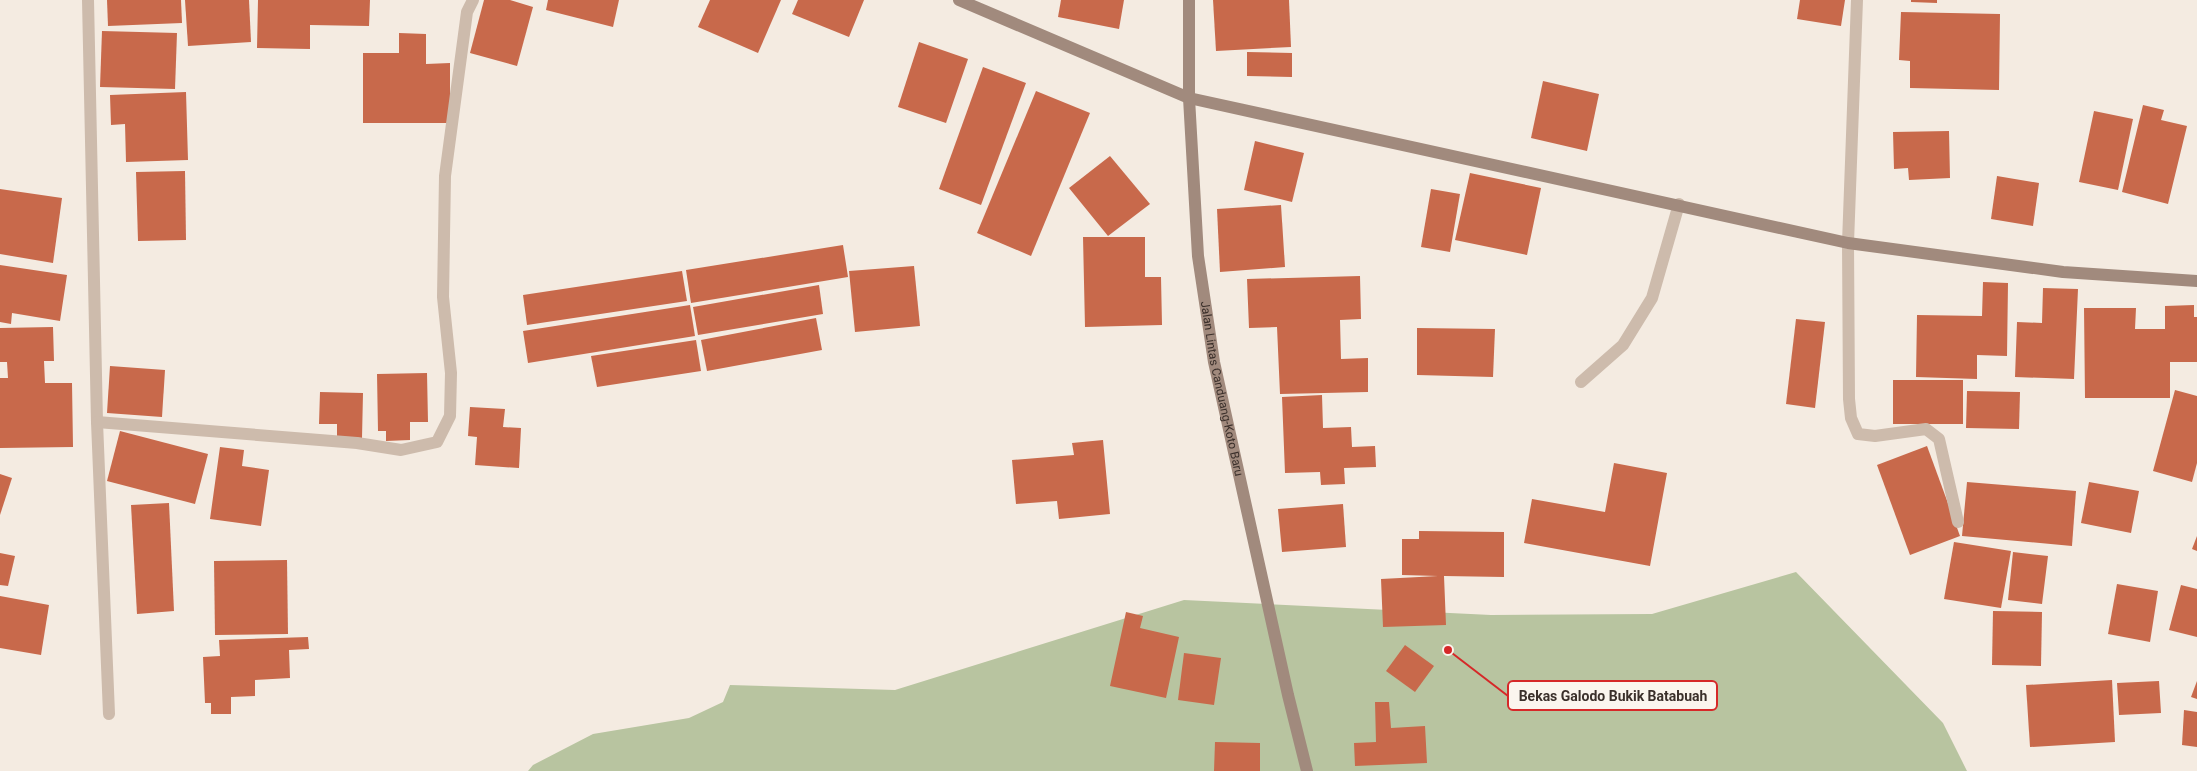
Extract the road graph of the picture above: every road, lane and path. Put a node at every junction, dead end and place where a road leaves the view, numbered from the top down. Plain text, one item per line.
1 (88, 0) edge
2 (473, 0) edge
3 (959, 0) edge
4 (1189, 0) edge
5 (1857, 0) edge
6 (1189, 98) junction
7 (1679, 204) junction
8 (1848, 243) junction
9 (2197, 281) edge
10 (1581, 382) dead end
11 (97, 422) junction
12 (1958, 522) dead end
13 (109, 714) dead end
14 (1307, 771) edge

1 - 11 street
2 - 11 street
3 - 6 street
4 - 6 street, Jalan Lintas Canduang-Koto Baru
5 - 8 street
6 - 7 street
6 - 14 street, Jalan Lintas Canduang-Koto Baru
7 - 8 street
7 - 10 street
8 - 9 street
8 - 12 street
11 - 13 street

